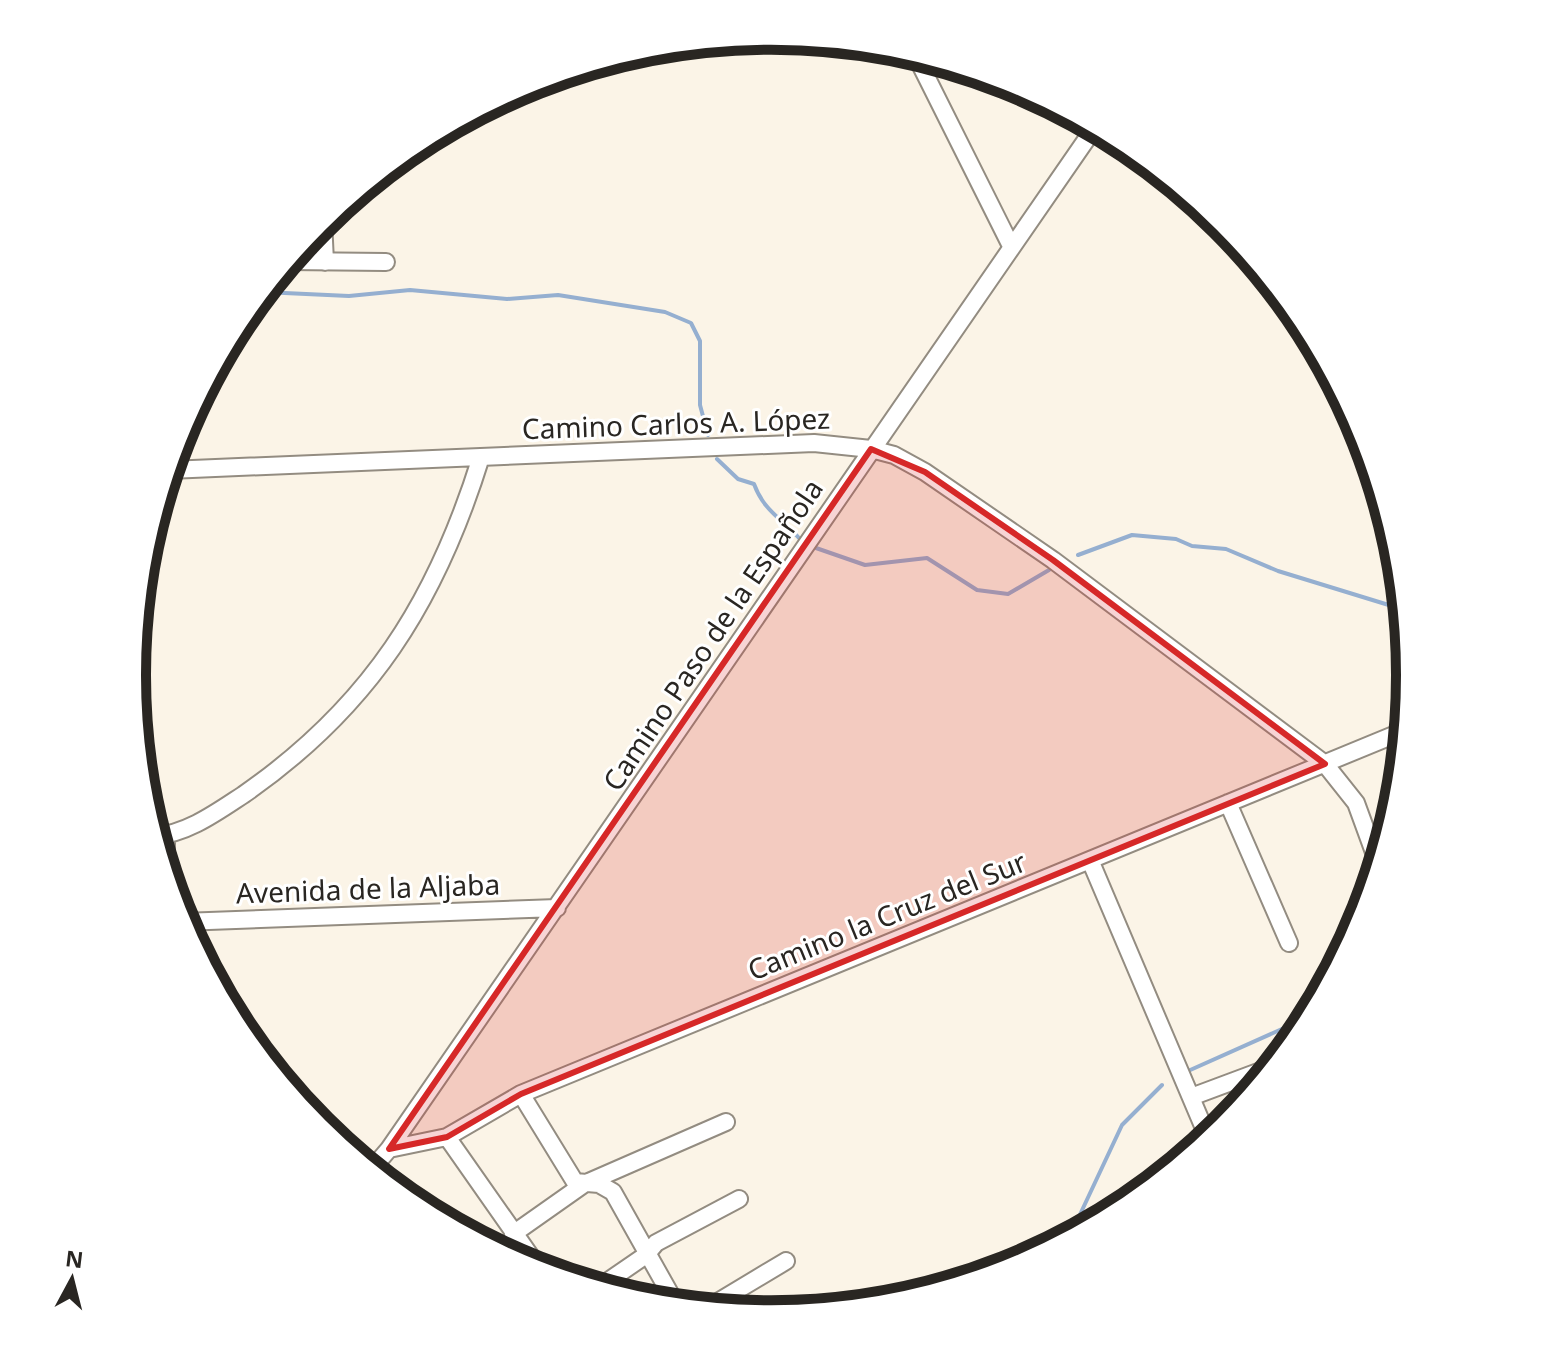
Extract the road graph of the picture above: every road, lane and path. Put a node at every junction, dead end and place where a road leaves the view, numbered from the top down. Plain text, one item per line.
1 (922, 69) edge
2 (1088, 137) edge
3 (324, 238) edge
4 (1011, 246) junction
5 (303, 261) edge
6 (325, 262) junction
7 (386, 262) dead end
8 (871, 449) junction
9 (481, 457) junction
10 (181, 470) edge
11 (1394, 735) edge
12 (1325, 764) junction
13 (1228, 803) junction
14 (166, 833) edge
15 (1373, 848) edge
16 (1090, 860) junction
17 (557, 908) junction
18 (197, 921) edge
19 (1289, 943) dead end
20 (1254, 1074) edge
21 (521, 1094) junction
22 (1191, 1097) junction
23 (726, 1122) dead end
24 (1204, 1128) edge
25 (447, 1137) junction
26 (389, 1149) junction
27 (378, 1162) edge
28 (584, 1184) junction
29 (739, 1199) dead end
30 (513, 1234) junction
31 (525, 1250) edge
32 (646, 1255) junction
33 (786, 1261) dead end
34 (610, 1280) edge
35 (669, 1292) edge
36 (722, 1299) edge

1 - 4 street
2 - 4 street, Camino Paso de la Española
3 - 6 street
4 - 8 street, Camino Paso de la Española
5 - 6 street
6 - 7 street
8 - 9 street, Camino Carlos A. López
8 - 12 street, Camino Carlos A. López
8 - 17 street, Camino Paso de la Española
9 - 10 street, Camino Carlos A. López
9 - 14 street
11 - 12 street, Camino la Cruz del Sur
12 - 13 street, Camino la Cruz del Sur
12 - 15 street, Camino Carlos A. López
13 - 16 street, Camino la Cruz del Sur
13 - 19 street
16 - 21 street, Camino la Cruz del Sur
16 - 22 street
17 - 18 street, Avenida de la Aljaba
17 - 26 street, Camino Paso de la Española
20 - 22 street
21 - 25 street, Camino la Cruz del Sur
21 - 28 street
22 - 24 street
23 - 28 street
25 - 26 street, Camino la Cruz del Sur
25 - 30 street
26 - 27 street, Camino Paso de la Española
28 - 30 street
28 - 32 street
29 - 32 street
30 - 31 street
32 - 34 street
32 - 35 street
33 - 36 street

